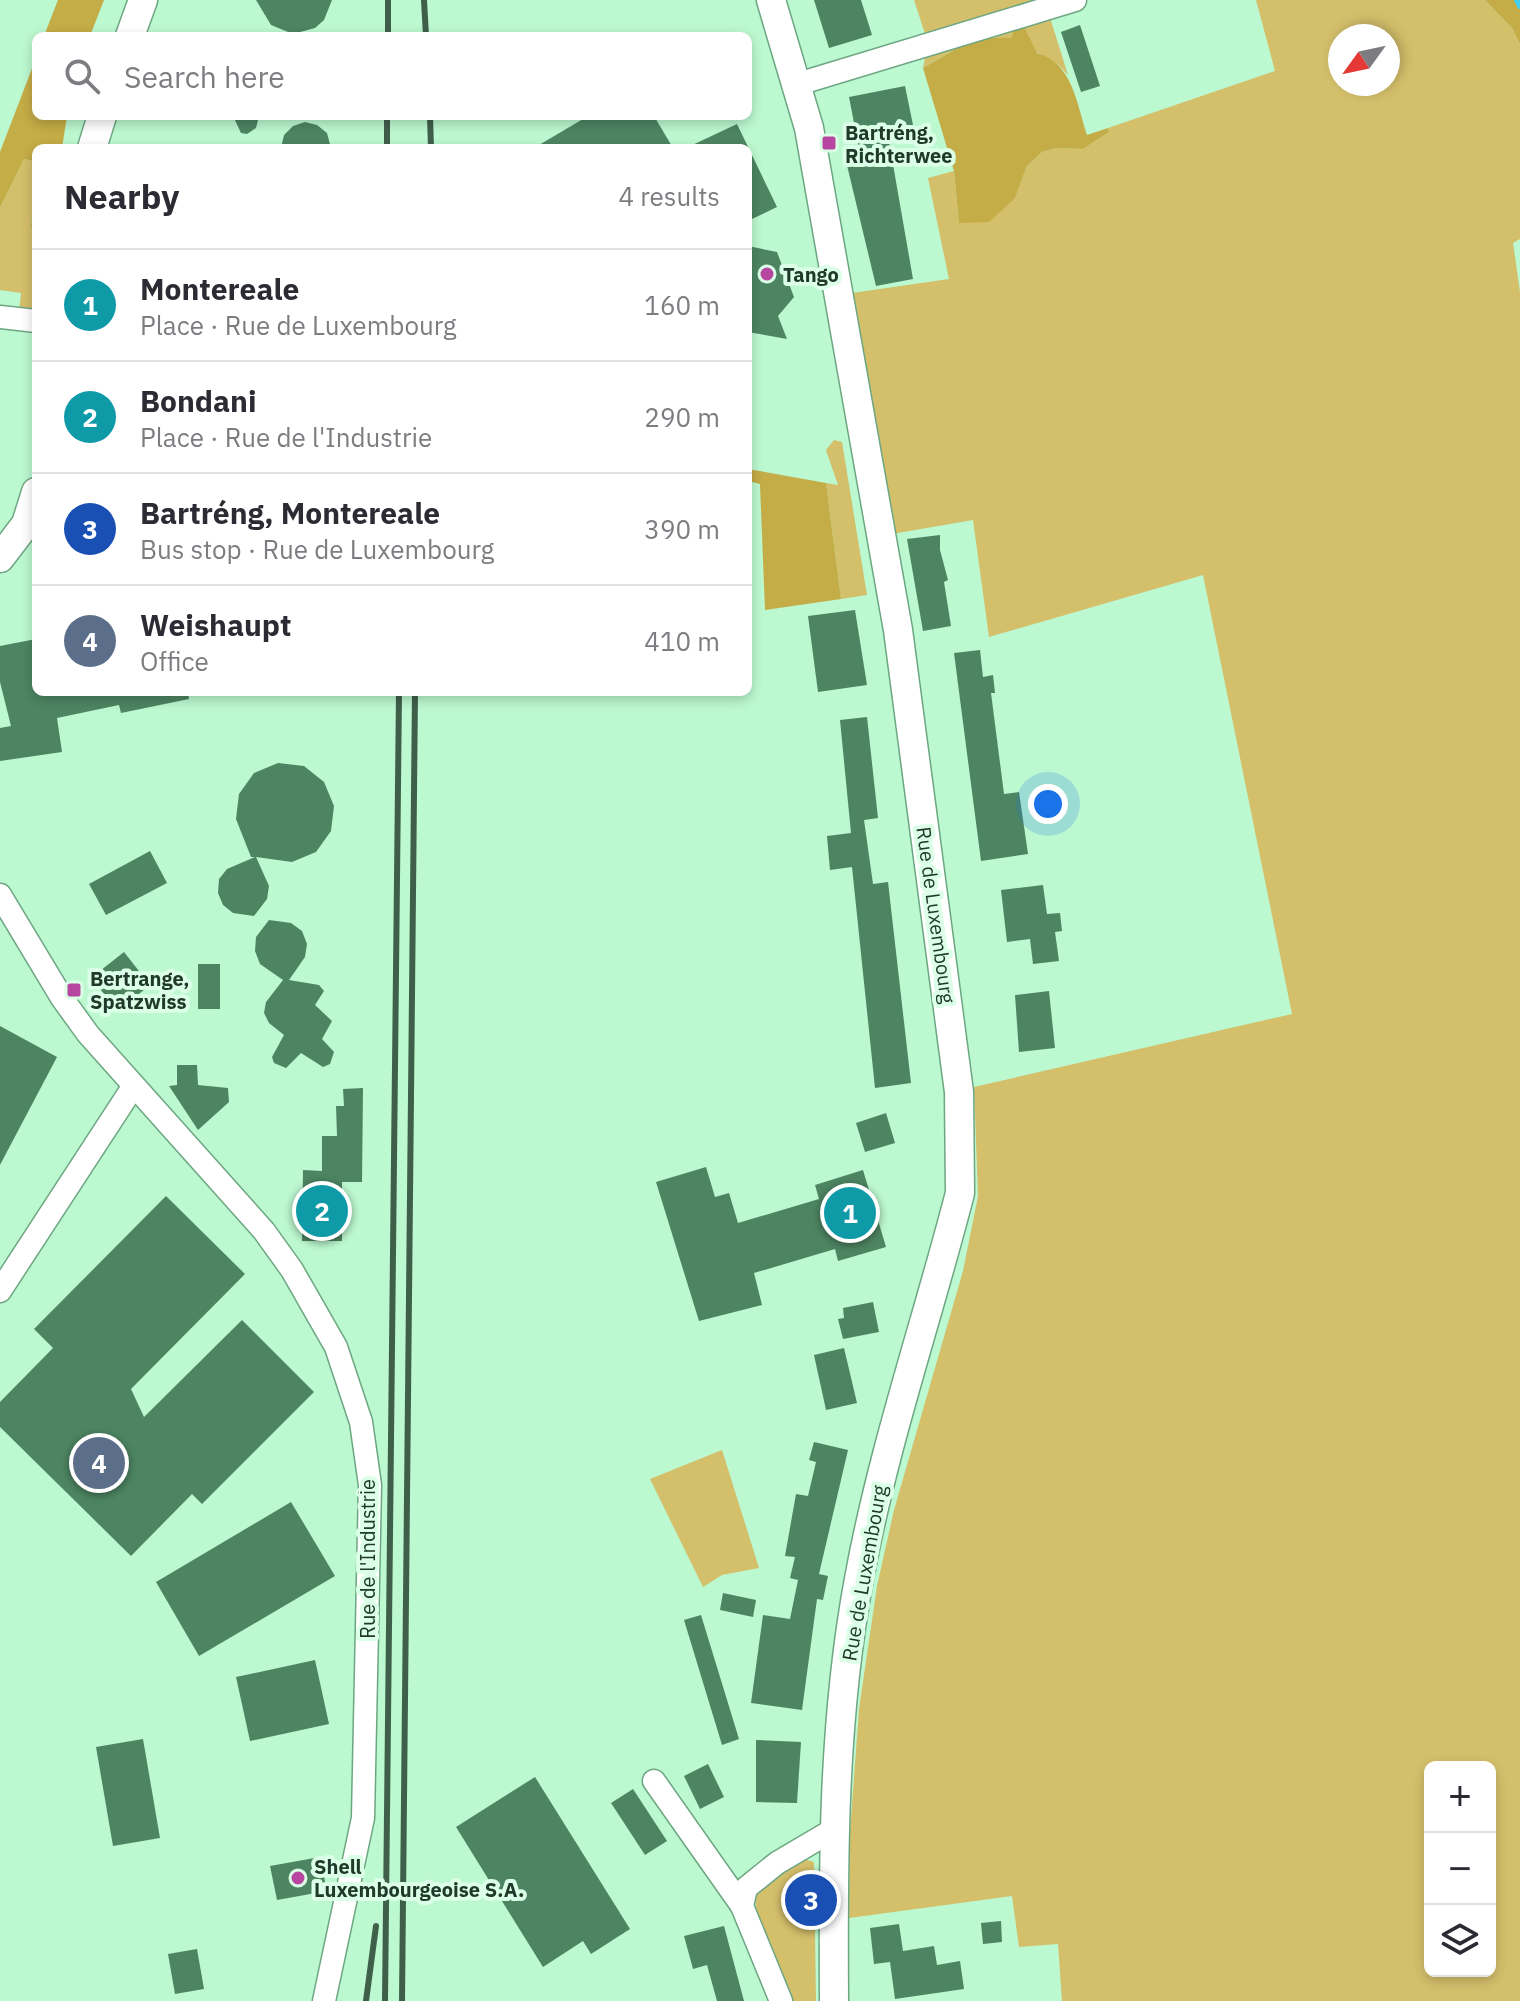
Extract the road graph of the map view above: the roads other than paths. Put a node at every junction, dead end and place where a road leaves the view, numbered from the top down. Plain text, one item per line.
1 (143, 0) edge
2 (771, 0) edge
3 (1075, 0) edge
4 (131, 32) edge
5 (798, 84) junction
6 (101, 120) edge
7 (93, 144) edge
8 (0, 317) edge
9 (32, 321) edge
10 (32, 493) edge
11 (32, 503) edge
12 (0, 527) edge
13 (0, 558) edge
14 (0, 895) edge
15 (133, 1087) junction
16 (0, 1291) edge
17 (654, 1781) dead end
18 (833, 1830) junction
19 (742, 1906) junction
20 (324, 2001) edge
21 (781, 2001) edge
22 (834, 2001) edge

1 - 4 main road
2 - 5 main road, Rue de Luxembourg
3 - 5 street
5 - 18 main road, Rue de Luxembourg
6 - 7 main road
8 - 9 street
10 - 12 main road
11 - 13 main road
14 - 15 street, Rue de l'Industrie
15 - 16 street
15 - 20 street, Rue de l'Industrie
17 - 19 street
18 - 19 street
18 - 22 main road, Rue de Luxembourg
19 - 21 street

